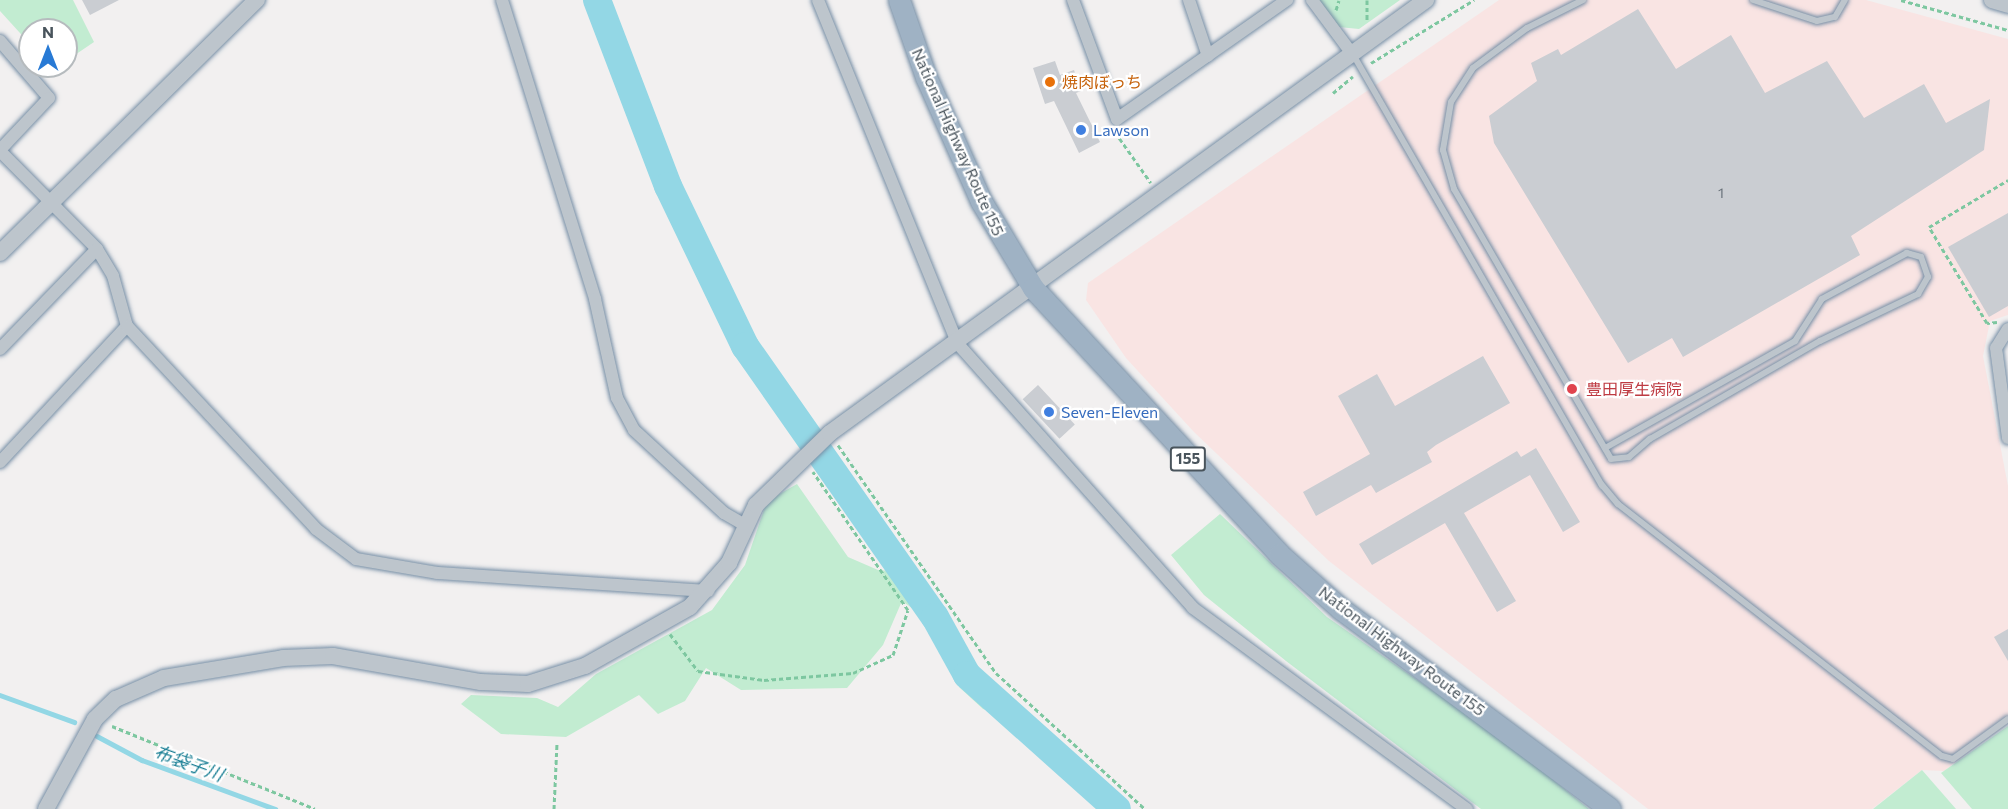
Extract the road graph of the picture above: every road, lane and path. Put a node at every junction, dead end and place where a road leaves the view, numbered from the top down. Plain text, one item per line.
1 (257, 0) edge
2 (502, 0) edge
3 (818, 0) edge
4 (899, 0) edge
5 (1073, 0) edge
6 (1189, 0) edge
7 (1287, 0) edge
8 (1312, 0) edge
9 (1426, 0) edge
10 (1474, 0) edge
11 (1583, 0) edge
12 (1753, 0) edge
13 (1845, 0) edge
14 (1901, 0) edge
15 (1992, 0) edge
16 (2008, 5) edge
17 (2008, 30) edge
18 (0, 41) edge
19 (1208, 56) junction
20 (1357, 62) junction
21 (1333, 93) dead end
22 (1117, 119) junction
23 (0, 150) edge
24 (2008, 180) edge
25 (1159, 193) junction
26 (53, 201) junction
27 (97, 249) junction
28 (0, 253) edge
29 (1032, 288) junction
30 (2008, 320) edge
31 (127, 326) junction
32 (2008, 329) edge
33 (958, 344) junction
34 (0, 349) edge
35 (830, 434) junction
36 (2008, 438) edge
37 (1605, 448) junction
38 (803, 457) junction
39 (0, 462) edge
40 (745, 525) junction
41 (708, 591) junction
42 (662, 623) junction
43 (95, 719) junction
44 (2008, 719) edge
45 (557, 743) dead end
46 (46, 809) edge
47 (315, 809) edge
48 (554, 809) edge
49 (1145, 809) edge
50 (1467, 809) edge
51 (1610, 809) edge

1 - 26 street
2 - 40 street
3 - 33 street
4 - 29 highway, National Highway Route 155 / 155
5 - 22 street
6 - 19 street
7 - 19 street
8 - 20 street
9 - 20 street
10 - 20 path
11 - 37 lane
12 - 13 lane
14 - 17 path
15 - 16 street
18 - 23 street
19 - 22 street
20 - 21 path
20 - 25 street
20 - 44 lane
22 - 25 path
23 - 26 street
24 - 30 path
25 - 29 street
26 - 27 street
26 - 28 street
27 - 31 street
27 - 34 street
29 - 33 street
29 - 51 highway, National Highway Route 155 / 155
31 - 39 street
31 - 41 street
32 - 36 street
33 - 35 street
33 - 50 street
35 - 38 street
35 - 49 path
37 - 37 lane
38 - 40 street
38 - 42 path
40 - 41 street
41 - 42 street
42 - 43 street
43 - 46 street
43 - 47 path
45 - 48 path

